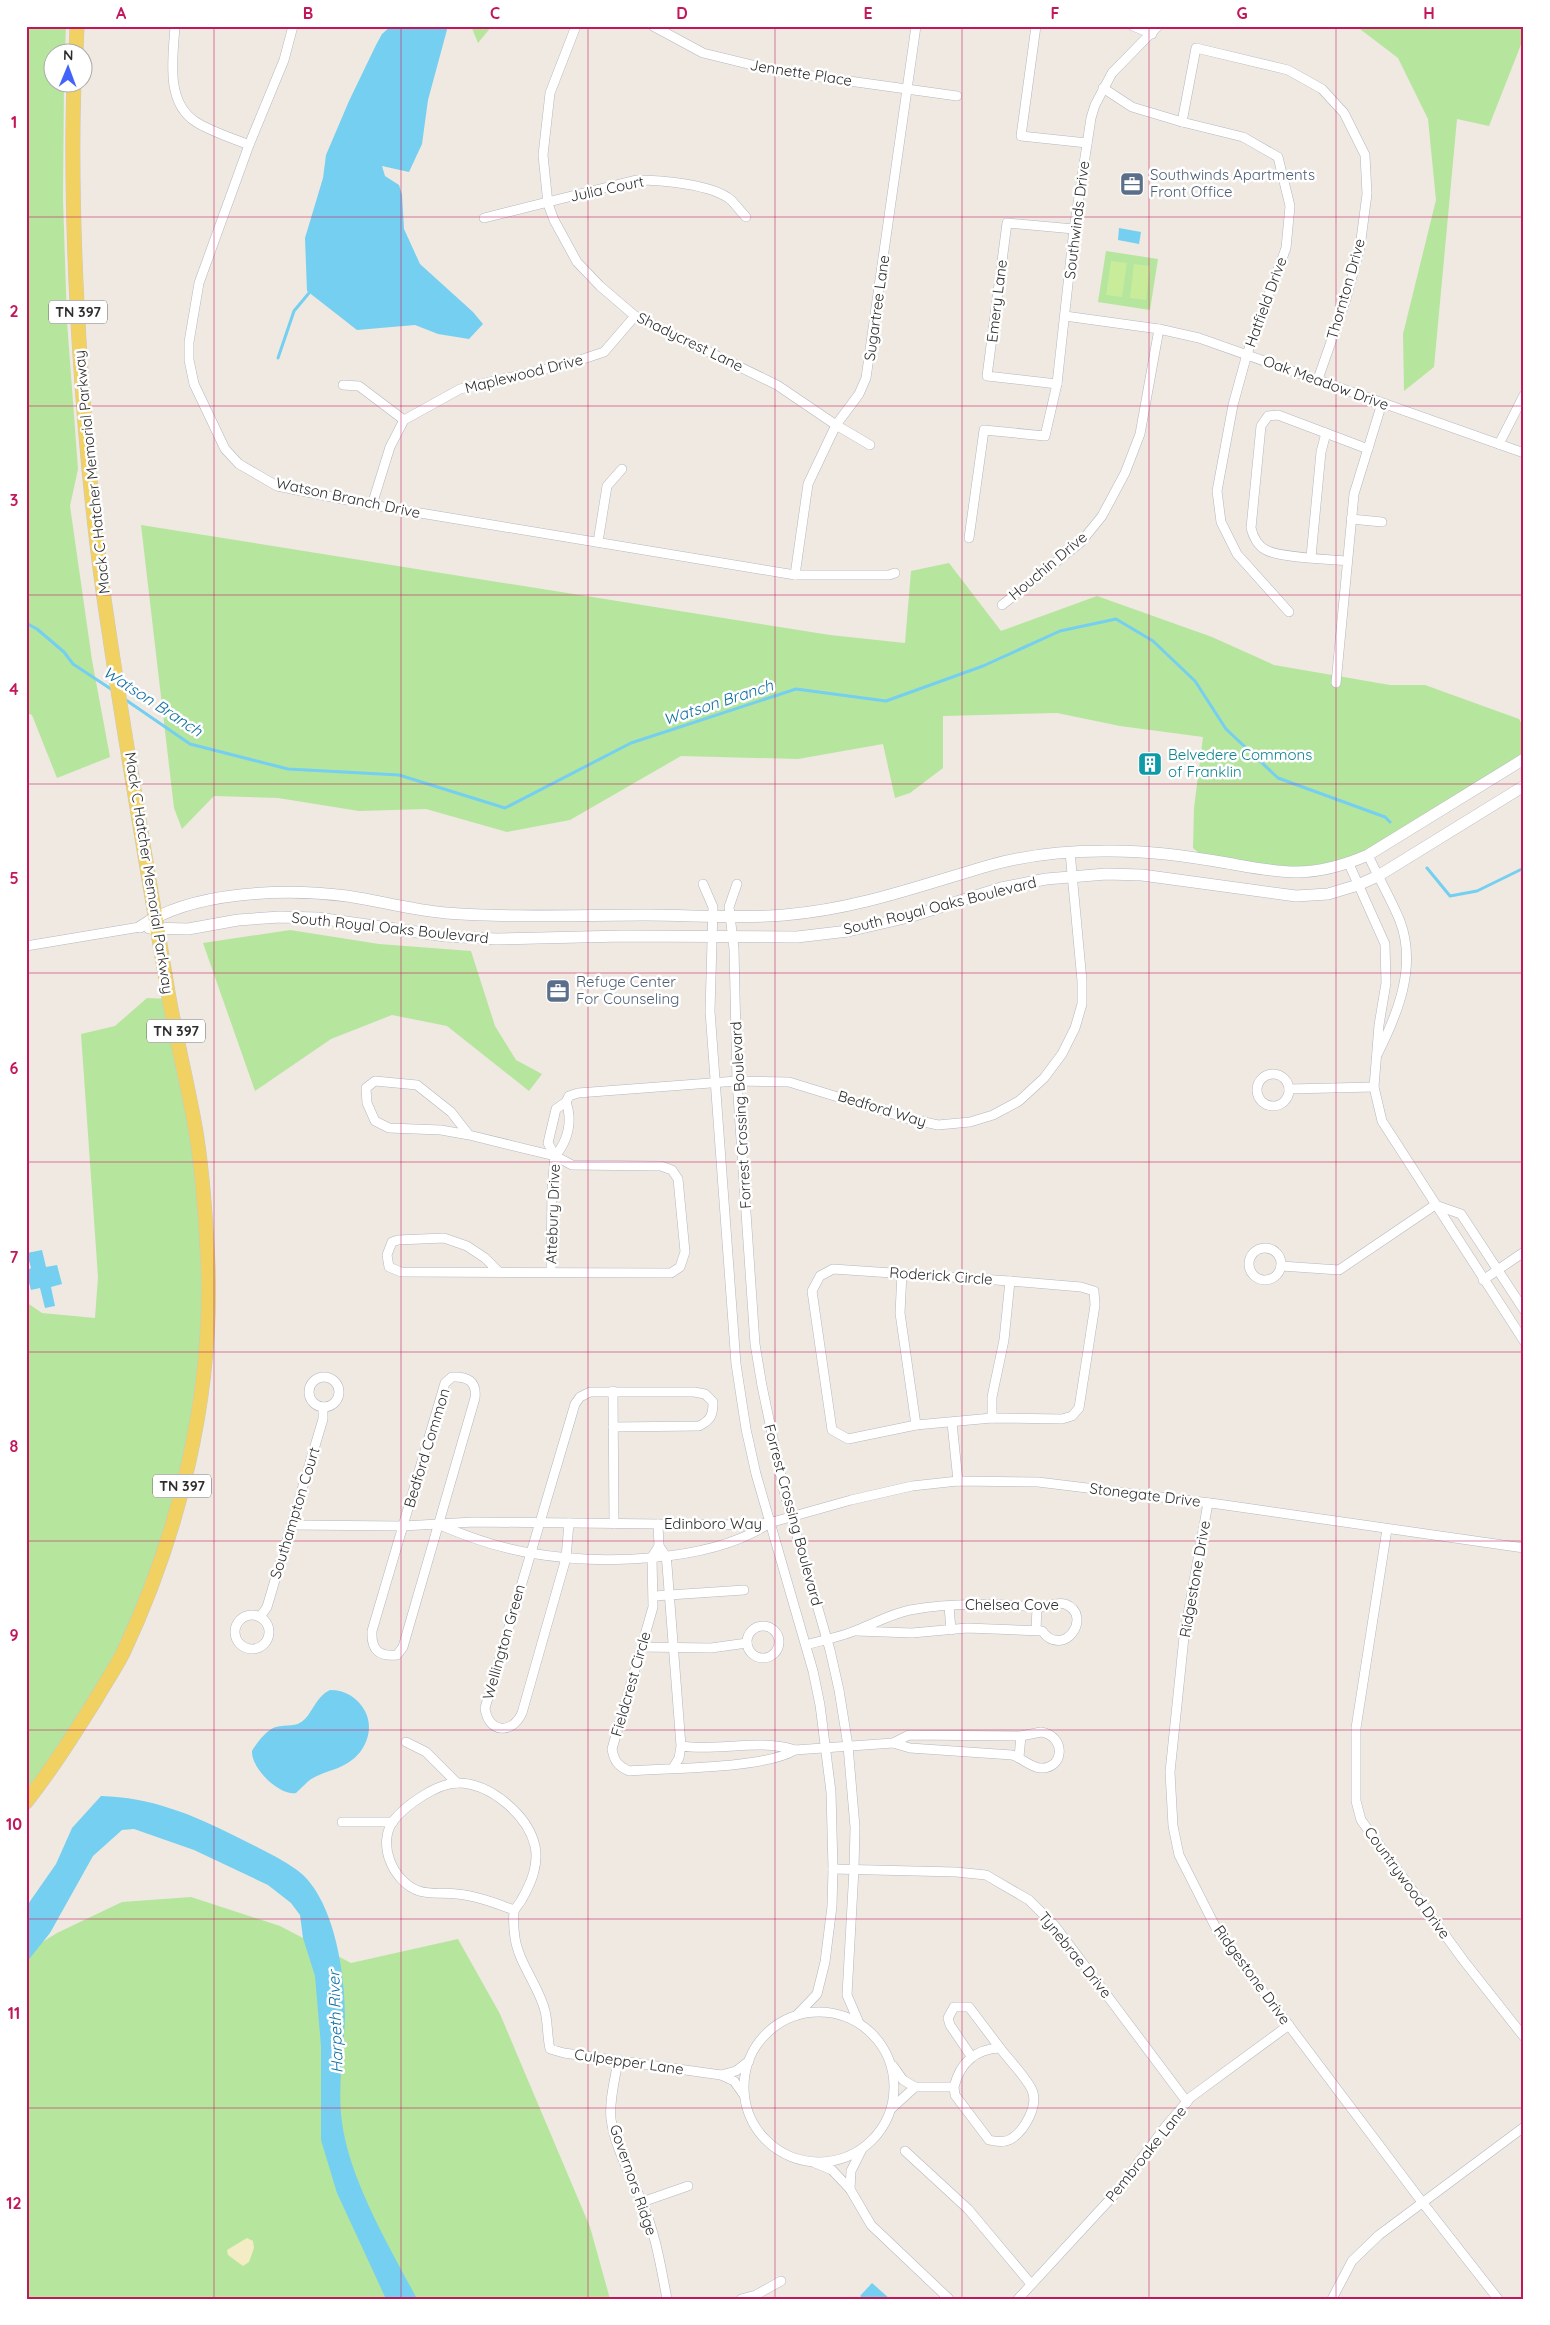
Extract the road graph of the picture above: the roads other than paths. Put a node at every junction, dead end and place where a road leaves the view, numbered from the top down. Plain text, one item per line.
1 (76, 26) edge
2 (175, 26) edge
3 (292, 26) edge
4 (576, 26) edge
5 (653, 26) edge
6 (916, 26) edge
7 (1036, 26) edge
8 (1133, 26) edge
9 (1155, 30) edge
10 (76, 42) edge
11 (1103, 88) junction
12 (908, 89) junction
13 (74, 92) edge
14 (957, 96) dead end
15 (1182, 122) junction
16 (1087, 143) junction
17 (249, 145) junction
18 (548, 204) junction
19 (746, 217) dead end
20 (484, 218) dead end
21 (1074, 229) junction
22 (635, 316) junction
23 (1065, 316) junction
24 (1158, 329) junction
25 (1247, 354) junction
26 (1318, 379) junction
27 (1057, 384) junction
28 (343, 385) dead end
29 (1524, 395) edge
30 (1382, 403) junction
31 (404, 420) junction
32 (836, 426) junction
33 (1326, 433) junction
34 (1499, 444) junction
35 (870, 445) dead end
36 (1368, 449) junction
37 (1524, 453) edge
38 (622, 469) dead end
39 (372, 505) junction
40 (1351, 519) junction
41 (1382, 522) dead end
42 (969, 538) dead end
43 (598, 542) junction
44 (1311, 557) junction
45 (1347, 561) junction
46 (895, 573) dead end
47 (795, 575) junction
48 (1002, 605) dead end
49 (1289, 612) dead end
50 (1336, 683) dead end
51 (1524, 759) edge
52 (1524, 786) edge
53 (1070, 852) junction
54 (1368, 856) junction
55 (1349, 864) junction
56 (1073, 876) junction
57 (1378, 876) junction
58 (703, 884) dead end
59 (737, 884) dead end
60 (1358, 884) junction
61 (713, 915) junction
62 (730, 915) junction
63 (156, 922) junction
64 (140, 926) joint
65 (711, 937) junction
66 (733, 937) junction
67 (26, 946) edge
68 (1376, 1058) junction
69 (737, 1081) junction
70 (716, 1084) junction
71 (1374, 1087) junction
72 (1289, 1089) dead end
73 (566, 1102) junction
74 (469, 1135) junction
75 (555, 1156) junction
76 (1435, 1205) junction
77 (1524, 1252) edge
78 (1281, 1266) dead end
79 (1497, 1270) junction
80 (499, 1272) junction
81 (552, 1272) junction
82 (902, 1273) junction
83 (1483, 1280) junction
84 (1010, 1281) junction
85 (1524, 1310) edge
86 (1524, 1341) edge
87 (613, 1391) junction
88 (323, 1407) dead end
89 (992, 1418) junction
90 (952, 1423) junction
91 (916, 1425) junction
92 (613, 1427) junction
93 (958, 1481) junction
94 (1208, 1503) junction
95 (791, 1517) junction
96 (541, 1522) junction
97 (569, 1523) junction
98 (769, 1523) junction
99 (291, 1524) junction
100 (614, 1524) junction
101 (658, 1524) junction
102 (439, 1525) junction
103 (403, 1526) junction
104 (1387, 1528) junction
105 (659, 1546) junction
106 (1524, 1548) edge
107 (529, 1553) junction
108 (666, 1556) junction
109 (652, 1557) junction
110 (566, 1558) junction
111 (744, 1590) dead end
112 (654, 1596) junction
113 (670, 1596) junction
114 (949, 1606) junction
115 (1037, 1607) junction
116 (260, 1617) dead end
117 (951, 1630) junction
118 (1036, 1630) junction
119 (856, 1631) junction
120 (826, 1638) junction
121 (747, 1643) dead end
122 (806, 1645) junction
123 (641, 1647) junction
124 (674, 1648) junction
125 (1021, 1736) junction
126 (406, 1742) dead end
127 (893, 1743) junction
128 (681, 1746) junction
129 (848, 1746) junction
130 (826, 1747) junction
131 (795, 1750) junction
132 (1019, 1757) junction
133 (673, 1768) junction
134 (457, 1783) junction
135 (26, 1802) edge
136 (342, 1822) dead end
137 (393, 1822) junction
138 (834, 1869) junction
139 (854, 1869) junction
140 (514, 1910) junction
141 (797, 2016) junction
142 (859, 2023) junction
143 (1289, 2025) junction
144 (1524, 2037) edge
145 (1000, 2048) junction
146 (971, 2056) junction
147 (618, 2061) junction
148 (749, 2061) junction
149 (891, 2064) junction
150 (721, 2075) junction
151 (914, 2087) junction
152 (954, 2087) junction
153 (744, 2095) junction
154 (1187, 2102) junction
155 (892, 2108) junction
156 (1524, 2127) edge
157 (862, 2149) junction
158 (905, 2150) dead end
159 (812, 2162) junction
160 (688, 2186) dead end
161 (850, 2189) junction
162 (642, 2202) junction
163 (1422, 2202) junction
164 (781, 2281) dead end
165 (1032, 2284) junction
166 (667, 2299) edge
167 (742, 2299) edge
168 (949, 2299) edge
169 (1018, 2299) edge
170 (1332, 2299) edge
171 (1498, 2299) edge

1 - 10 main road
2 - 17 street
3 - 17 street, Watson Branch Drive
4 - 18 street, Shadycrest Lane
5 - 12 street, Jennette Place
6 - 12 street, Sugartree Lane
7 - 16 street
8 - 9 street
9 - 11 street, Southwinds Drive
11 - 15 street, Hatfield Drive
11 - 16 street, Southwinds Drive
12 - 14 street, Jennette Place
12 - 32 street, Sugartree Lane
13 - 63 main road, Mack C Hatcher Memorial Parkway / TN 397
15 - 25 street, Hatfield Drive
15 - 26 street, Thornton Drive
16 - 21 street, Southwinds Drive
17 - 39 street, Watson Branch Drive
18 - 19 street, Julia Court
18 - 20 street, Julia Court
18 - 22 street, Shadycrest Lane
21 - 23 street, Southwinds Drive
21 - 27 street, Emery Lane
22 - 31 street, Maplewood Drive
22 - 32 street, Shadycrest Lane
23 - 24 street, Oak Meadow Drive
23 - 27 street, Southwinds Drive
24 - 25 street, Oak Meadow Drive
24 - 48 street, Houchin Drive
25 - 26 street, Oak Meadow Drive
25 - 49 street, Hatfield Drive
26 - 30 street, Oak Meadow Drive
27 - 42 street, Southwinds Drive
28 - 31 street
29 - 34 street
30 - 34 street, Oak Meadow Drive
30 - 36 street
31 - 39 street
32 - 35 street, Shadycrest Lane
32 - 47 street, Sugartree Lane
33 - 36 street
33 - 44 street
33 - 44 street
34 - 37 street, Oak Meadow Drive
36 - 40 street
38 - 43 street
39 - 43 street, Watson Branch Drive
40 - 41 street
40 - 45 street
43 - 47 street, Watson Branch Drive
44 - 45 street
45 - 50 street
46 - 47 street, Watson Branch Drive
51 - 54 main road, South Royal Oaks Boulevard
52 - 57 main road, South Royal Oaks Boulevard
53 - 55 main road, South Royal Oaks Boulevard
53 - 56 street, Bedford Way
53 - 62 main road, South Royal Oaks Boulevard
54 - 55 main road, South Royal Oaks Boulevard
54 - 57 street
55 - 60 street
56 - 60 main road, South Royal Oaks Boulevard
56 - 66 main road, South Royal Oaks Boulevard
56 - 69 street, Bedford Way
57 - 60 main road, South Royal Oaks Boulevard
57 - 68 street
58 - 61 street, Forrest Crossing Boulevard
59 - 62 street, Forrest Crossing Boulevard
60 - 68 street
61 - 62 main road, South Royal Oaks Boulevard
61 - 63 main road, South Royal Oaks Boulevard
61 - 65 street, Forrest Crossing Boulevard
62 - 66 street, Forrest Crossing Boulevard
63 - 64 main road, South Royal Oaks Boulevard
63 - 65 main road, South Royal Oaks Boulevard
63 - 135 main road, Mack C Hatcher Memorial Parkway / TN 397
64 - 67 street
65 - 66 main road, South Royal Oaks Boulevard
65 - 70 street, Forrest Crossing Boulevard
66 - 69 street, Forrest Crossing Boulevard
68 - 71 street
69 - 70 street, Bedford Way
69 - 95 street, Forrest Crossing Boulevard
70 - 73 street, Bedford Way
70 - 98 street, Forrest Crossing Boulevard
71 - 72 street
71 - 76 street
73 - 75 street
73 - 75 street
74 - 74 street
74 - 75 street
75 - 81 street, Attebury Drive
75 - 81 street
76 - 78 street
76 - 79 street
76 - 83 street
77 - 79 street
79 - 83 street
79 - 85 street
80 - 80 street
80 - 81 street
82 - 84 street, Roderick Circle
82 - 91 street
82 - 91 street, Roderick Circle
83 - 86 street
84 - 89 street
84 - 89 street, Roderick Circle
87 - 92 street
87 - 92 street, Wellington Green
87 - 96 street, Wellington Green
88 - 99 street, Southampton Court
89 - 90 street, Roderick Circle
90 - 91 street, Roderick Circle
90 - 93 street
92 - 100 street
93 - 94 street, Stonegate Drive
93 - 95 street, Stonegate Drive
94 - 104 street, Stonegate Drive
94 - 143 street, Ridgestone Drive
95 - 98 street, Stonegate Drive
95 - 120 street, Forrest Crossing Boulevard
96 - 97 street, Edinboro Way
96 - 102 street, Edinboro Way
96 - 107 street, Wellington Green
97 - 100 street, Edinboro Way
97 - 110 street, Wellington Green
98 - 101 street, Edinboro Way
98 - 108 street, Edinboro Way
98 - 122 street, Forrest Crossing Boulevard
99 - 103 street, Edinboro Way
99 - 116 street, Southampton Court
100 - 101 street, Edinboro Way
101 - 105 street
102 - 103 street, Edinboro Way
102 - 103 street, Bedford Common
102 - 103 street, Bedford Common
102 - 107 street, Edinboro Way
104 - 106 street, Stonegate Drive
104 - 144 street, Countrywood Drive
105 - 108 street, Fieldcrest Circle
105 - 109 street
107 - 110 street, Edinboro Way
107 - 110 street, Wellington Green
108 - 109 street, Edinboro Way
108 - 113 street, Fieldcrest Circle
109 - 110 street, Edinboro Way
109 - 112 street, Fieldcrest Circle
111 - 113 street
112 - 113 street
112 - 123 street, Fieldcrest Circle
113 - 124 street, Fieldcrest Circle
114 - 115 street, Chelsea Cove
114 - 117 street
114 - 119 street, Chelsea Cove
115 - 118 street
115 - 118 street, Chelsea Cove
117 - 118 street, Chelsea Cove
117 - 119 street, Chelsea Cove
119 - 120 street, Chelsea Cove
120 - 122 street, Chelsea Cove
120 - 129 street, Forrest Crossing Boulevard
121 - 124 street
122 - 130 street, Forrest Crossing Boulevard
123 - 124 street
123 - 133 street, Fieldcrest Circle
124 - 128 street, Fieldcrest Circle
125 - 127 street
125 - 132 street
125 - 132 street
126 - 134 street
127 - 129 street, Fieldcrest Circle
127 - 132 street
128 - 131 street, Fieldcrest Circle
128 - 133 street, Fieldcrest Circle
129 - 130 street, Fieldcrest Circle
129 - 139 street, Forrest Crossing Boulevard
130 - 131 street, Fieldcrest Circle
130 - 138 street, Forrest Crossing Boulevard
131 - 133 street, Fieldcrest Circle
134 - 137 street
134 - 140 street
136 - 137 street
137 - 140 street
138 - 139 street, Tynebrae Drive
138 - 141 street, Forrest Crossing Boulevard
139 - 142 street, Forrest Crossing Boulevard
139 - 154 street, Tynebrae Drive
140 - 147 street, Culpepper Lane
141 - 142 street
141 - 148 street
142 - 149 street
143 - 154 street, Pembroake Lane
143 - 163 street, Ridgestone Drive
145 - 146 street
145 - 146 street
145 - 152 street
146 - 152 street
147 - 150 street, Culpepper Lane
147 - 162 street, Governors Ridge
148 - 150 street
148 - 153 street
149 - 151 street
149 - 155 street
150 - 153 street, Culpepper Lane
151 - 152 street
151 - 155 street
153 - 159 street
154 - 165 street, Pembroake Lane
155 - 157 street
156 - 163 street
157 - 159 street
157 - 161 street
158 - 165 street
159 - 161 street
160 - 162 street
161 - 168 street
162 - 166 street, Governors Ridge
163 - 170 street
163 - 171 street, Ridgestone Drive
164 - 167 street
165 - 169 street, Pembroake Lane

